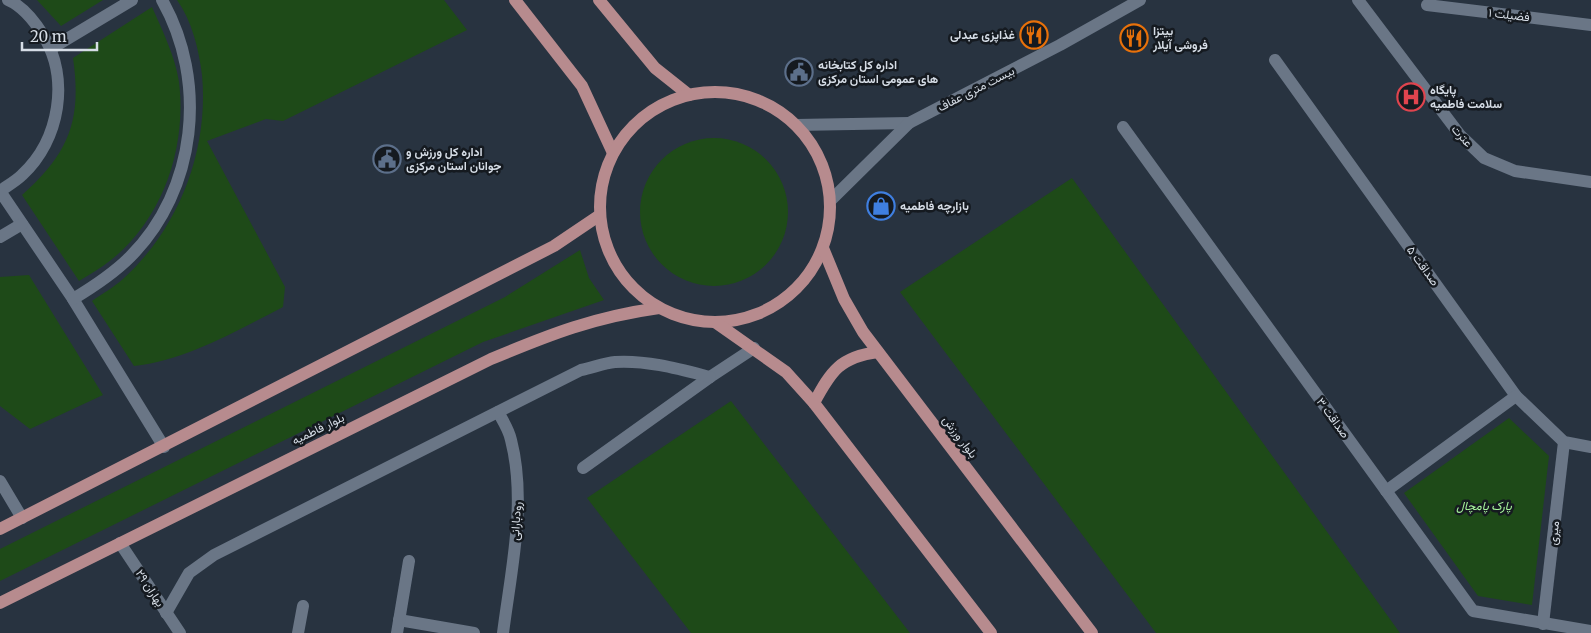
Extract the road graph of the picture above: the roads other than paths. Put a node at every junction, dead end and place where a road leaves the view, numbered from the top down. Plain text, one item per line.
1 (8, 0) edge
2 (132, 0) edge
3 (162, 0) edge
4 (515, 0) edge
5 (598, 0) edge
6 (1140, 0) edge
7 (1358, 0) edge
8 (1427, 5) dead end
9 (1591, 25) edge
10 (52, 48) junction
11 (1275, 60) dead end
12 (690, 96) junction
13 (909, 123) junction
14 (796, 126) junction
15 (1123, 127) dead end
16 (613, 153) junction
17 (1591, 182) edge
18 (830, 201) junction
19 (600, 215) junction
20 (22, 224) junction
21 (0, 237) edge
22 (823, 248) junction
23 (72, 299) junction
24 (659, 308) junction
25 (716, 322) junction
26 (754, 348) junction
27 (878, 352) junction
28 (710, 377) junction
29 (1516, 396) junction
30 (814, 403) junction
31 (498, 412) junction
32 (1564, 442) junction
33 (164, 447) junction
34 (1591, 447) edge
35 (583, 468) dead end
36 (0, 481) edge
37 (1386, 491) junction
38 (22, 518) junction
39 (0, 529) edge
40 (120, 543) junction
41 (410, 561) dead end
42 (0, 603) edge
43 (303, 606) dead end
44 (166, 613) junction
45 (399, 620) junction
46 (1543, 624) junction
47 (1591, 631) edge
48 (180, 633) edge
49 (298, 633) edge
50 (397, 633) edge
51 (474, 633) edge
52 (503, 633) edge
53 (992, 633) edge
54 (1092, 633) edge

1 - 10 street
2 - 10 street
3 - 23 street
4 - 16 main road
5 - 12 main road
6 - 13 street, بیست متری عفاف
7 - 17 street, عترت
8 - 9 street, فضیلت ۱
10 - 20 street
11 - 29 street, صداقت ۵
12 - 14 main road
12 - 16 main road
13 - 14 street
13 - 18 street, بیست متری عفاف
14 - 18 main road
15 - 37 street, صداقت ۳
16 - 19 main road
18 - 22 main road
19 - 24 main road
19 - 33 main road
20 - 21 street
20 - 23 street
22 - 25 main road
22 - 27 main road, بلوار ورزش
23 - 33 street
24 - 25 main road
24 - 40 main road, بلوار فاطمیه
25 - 26 main road
26 - 28 street
26 - 30 main road
27 - 30 main road
27 - 54 main road, بلوار ورزش
28 - 31 street
28 - 35 street
29 - 32 street, صداقت ۵
29 - 37 street
30 - 53 main road
31 - 44 street
31 - 52 street, رودبارانی
32 - 34 street
32 - 46 street, میری
33 - 38 main road
36 - 38 street
37 - 46 street, صداقت ۳
38 - 39 main road
40 - 42 main road, بلوار فاطمیه
40 - 44 street, بهاران ۲۹
41 - 45 street
43 - 49 street
44 - 48 street, بهاران ۲۹
45 - 50 street
45 - 51 street
46 - 47 street, صداقت ۳

